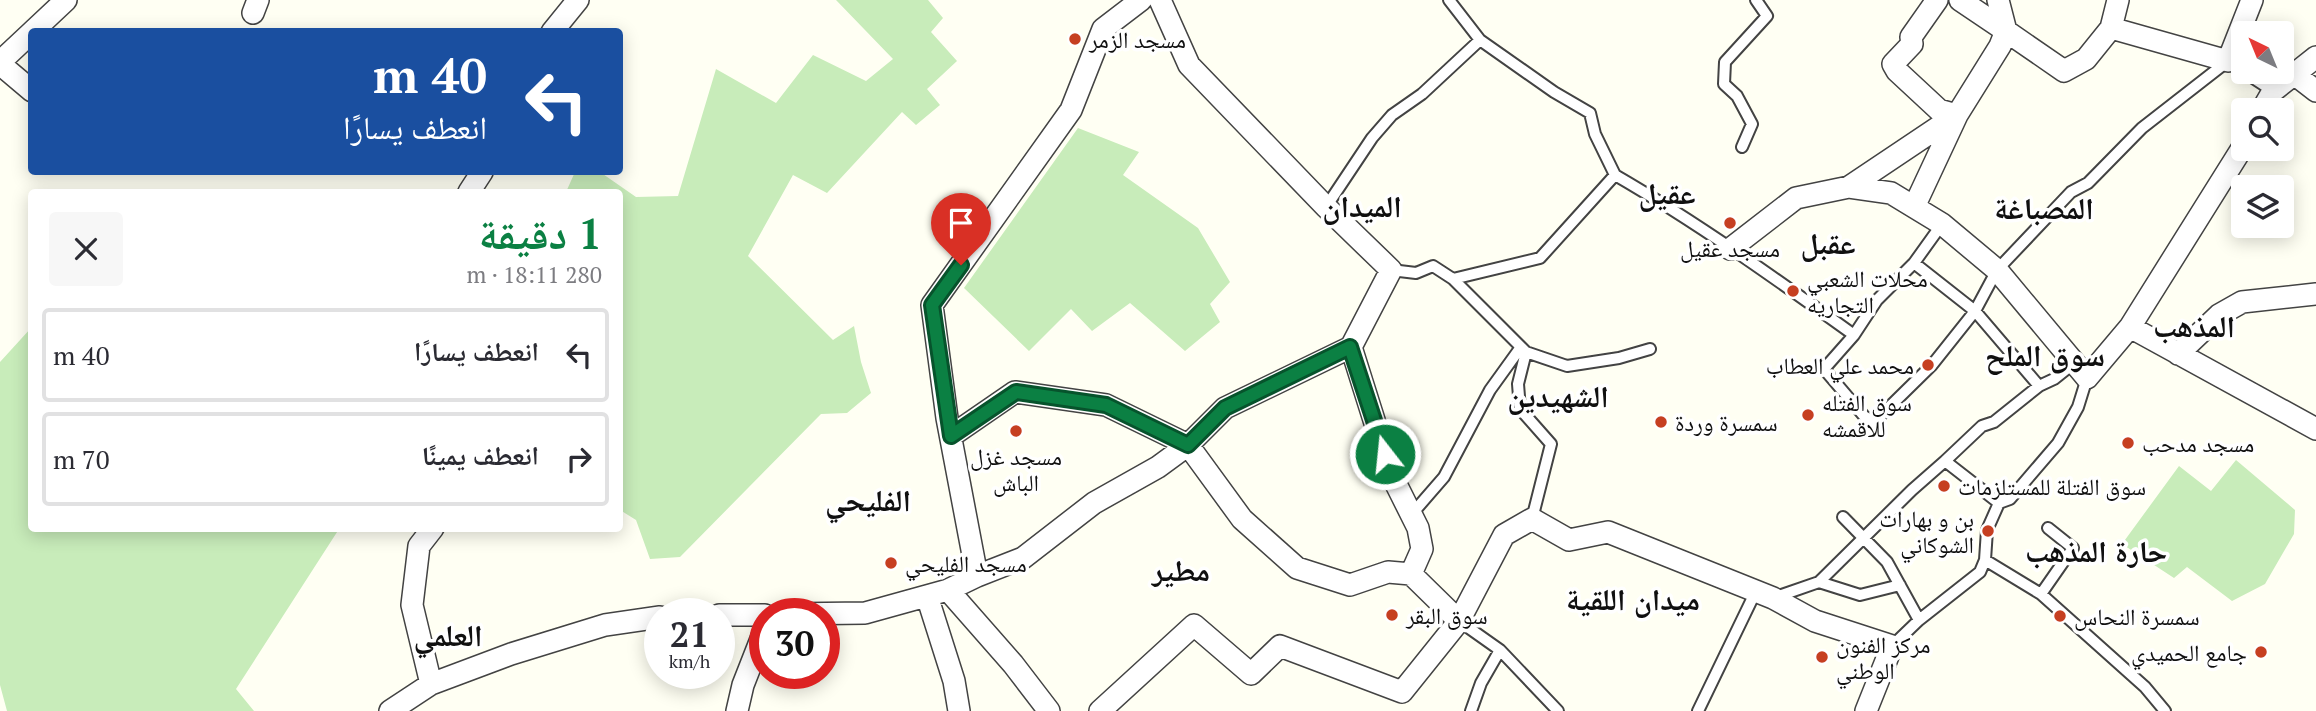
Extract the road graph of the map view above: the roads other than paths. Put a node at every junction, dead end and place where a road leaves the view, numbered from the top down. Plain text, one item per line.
1 (66, 0) edge
2 (578, 0) edge
3 (1141, 0) edge
4 (1160, 0) edge
5 (1449, 0) edge
6 (1756, 0) edge
7 (1937, 0) edge
8 (1960, 0) edge
9 (1998, 0) edge
10 (2118, 0) edge
11 (2252, 0) edge
12 (2248, 21) edge
13 (36, 28) edge
14 (555, 28) edge
15 (2111, 28) junction
16 (2006, 31) junction
17 (28, 36) edge
18 (1480, 40) junction
19 (2316, 57) edge
20 (0, 63) edge
21 (2231, 66) edge
22 (2231, 72) edge
23 (2294, 74) joint
24 (2262, 84) edge
25 (2282, 84) edge
26 (28, 88) edge
27 (2273, 91) junction
28 (2316, 91) edge
29 (2269, 98) edge
30 (1957, 115) junction
31 (1742, 147) dead end
32 (2234, 161) edge
33 (1615, 176) junction
34 (1849, 187) junction
35 (1326, 207) junction
36 (1914, 207) junction
37 (1942, 223) junction
38 (1730, 249) junction
39 (1914, 263) junction
40 (1391, 270) junction
41 (1997, 270) junction
42 (1452, 279) junction
43 (2316, 294) edge
44 (1975, 311) junction
45 (2130, 327) junction
46 (1854, 335) junction
47 (1350, 347) junction
48 (1523, 349) junction
49 (1650, 349) dead end
50 (2178, 354) junction
51 (2081, 370) junction
52 (2039, 386) junction
53 (2316, 429) edge
54 (951, 436) junction
55 (1188, 445) junction
56 (1945, 461) junction
57 (1999, 503) junction
58 (1411, 515) junction
59 (1843, 517) dead end
60 (1532, 519) junction
61 (2048, 528) dead end
62 (430, 532) edge
63 (1864, 538) junction
64 (1985, 560) junction
65 (1411, 574) junction
66 (977, 576) junction
67 (1819, 582) junction
68 (1900, 585) junction
69 (948, 590) junction
70 (1765, 594) junction
71 (2041, 594) junction
72 (927, 596) junction
73 (840, 613) edge
74 (644, 619) edge
75 (1919, 620) junction
76 (1459, 621) junction
77 (1892, 646) junction
78 (1500, 650) junction
79 (749, 670) edge
80 (430, 684) junction
81 (390, 711) edge
82 (737, 711) edge
83 (958, 711) edge
84 (1049, 711) edge
85 (1100, 711) edge
86 (1471, 711) edge
87 (1558, 711) edge
88 (1698, 711) edge
89 (1866, 711) edge
90 (2165, 711) edge

1 - 13 street
2 - 14 street
3 - 54 street
4 - 35 street
5 - 18 lane
6 - 31 lane
7 - 30 street
8 - 16 street
9 - 16 street
10 - 15 street
11 - 12 street
15 - 16 street
15 - 21 street
16 - 30 street
17 - 20 street
18 - 33 lane
18 - 35 lane
19 - 23 street
20 - 26 street
22 - 41 lane
23 - 28 street
24 - 27 lane
25 - 27 street
27 - 29 street
30 - 34 street
30 - 36 street
32 - 45 street
33 - 38 lane
33 - 42 lane
34 - 36 street
34 - 38 street
35 - 40 street
36 - 37 street
37 - 39 lane
37 - 41 street
38 - 46 lane
39 - 44 lane
39 - 46 lane
40 - 42 lane
40 - 47 street
41 - 44 lane
41 - 51 street
42 - 48 lane
43 - 50 street
44 - 46 lane
44 - 52 lane
45 - 50 street
45 - 51 street
47 - 55 street
47 - 58 street
48 - 49 lane
48 - 58 lane
48 - 60 lane
50 - 53 street
51 - 52 lane
51 - 57 lane
52 - 56 lane
54 - 55 street
54 - 66 street
55 - 65 street
55 - 66 street
56 - 57 lane
56 - 63 lane
57 - 64 lane
58 - 65 street
59 - 63 lane
60 - 70 street
60 - 76 street
61 - 71 lane
62 - 80 street
63 - 67 lane
63 - 68 lane
64 - 71 lane
64 - 75 lane
65 - 76 street
66 - 69 street
67 - 68 lane
67 - 70 lane
68 - 75 lane
69 - 72 street
69 - 84 street
70 - 77 street
70 - 88 lane
71 - 90 lane
72 - 73 street
72 - 83 street
74 - 80 street
75 - 77 lane
76 - 78 lane
76 - 85 street
77 - 89 street
78 - 86 lane
78 - 87 lane
79 - 82 street
80 - 81 street

